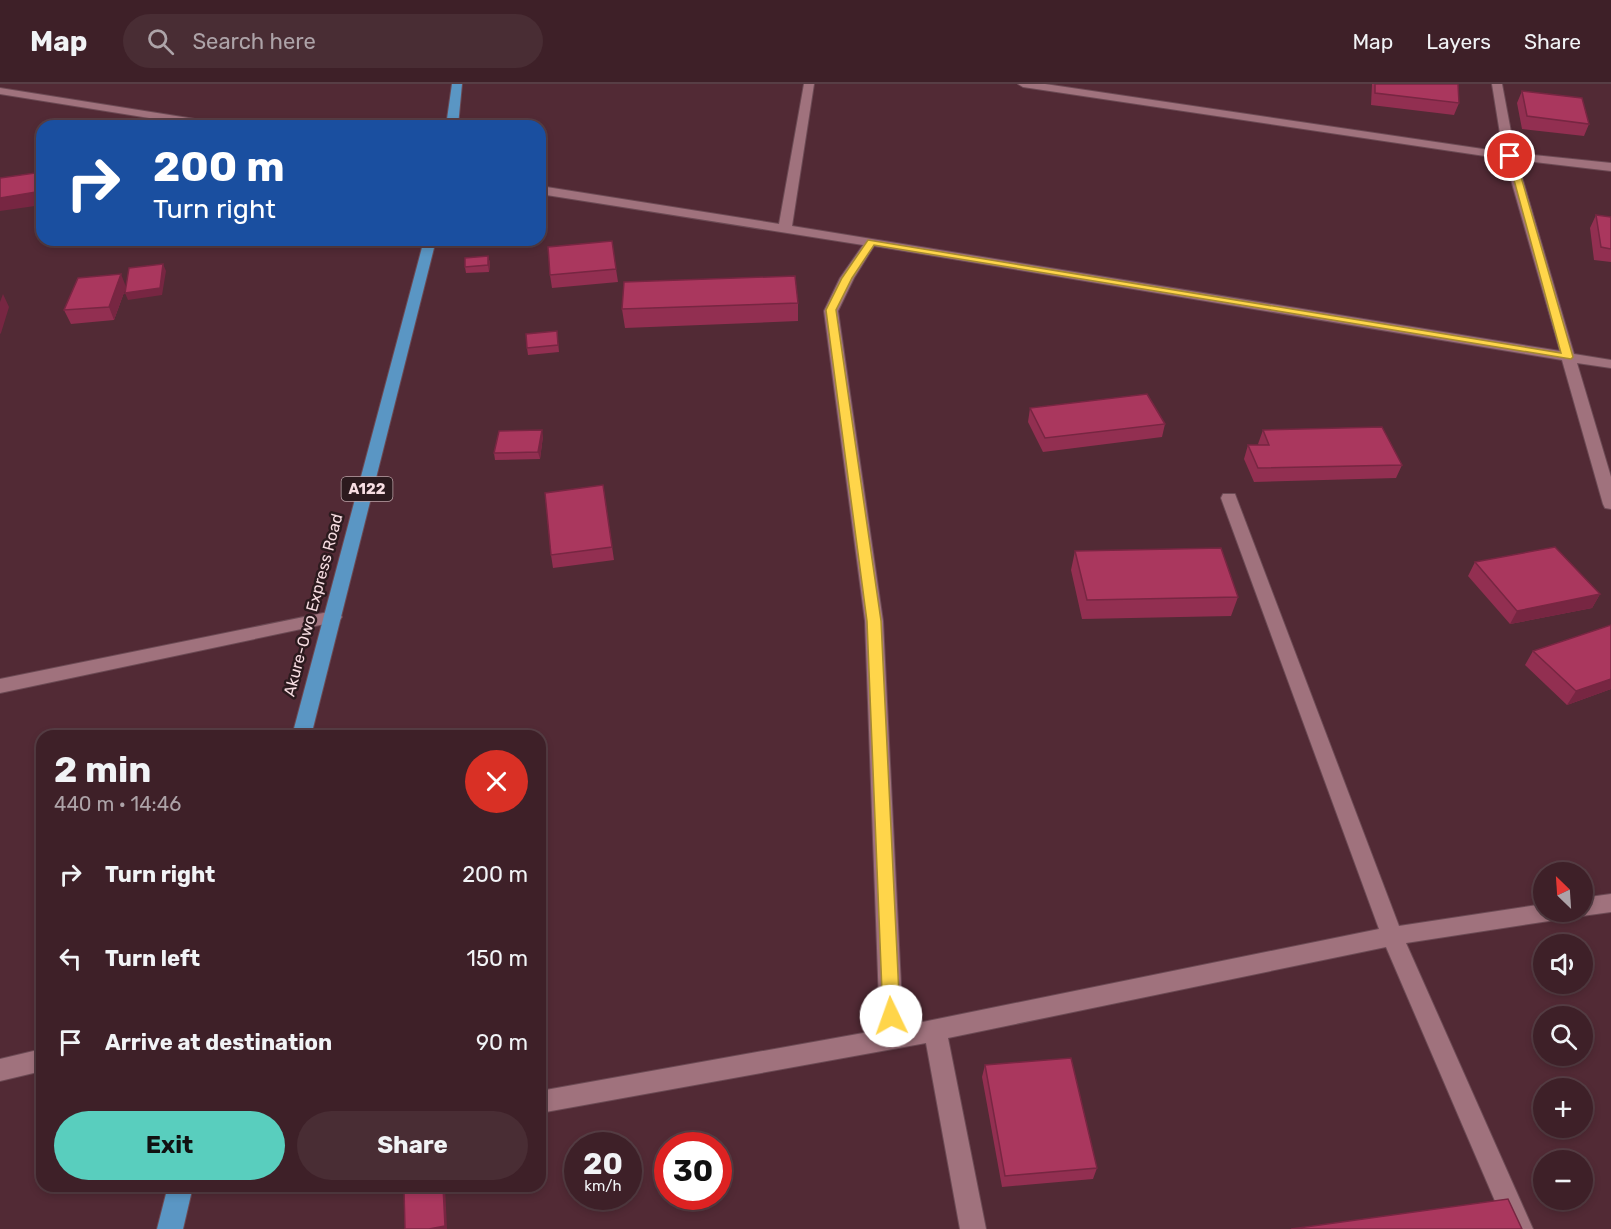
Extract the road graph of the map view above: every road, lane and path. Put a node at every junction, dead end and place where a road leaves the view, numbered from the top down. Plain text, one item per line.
1 (457, 84) edge
2 (809, 84) edge
3 (1023, 84) edge
4 (1497, 84) edge
5 (0, 91) edge
6 (182, 120) edge
7 (453, 120) edge
8 (1510, 156) junction
9 (1611, 167) edge
10 (546, 191) edge
11 (785, 228) junction
12 (872, 242) junction
13 (428, 246) edge
14 (1567, 357) junction
15 (1611, 364) edge
16 (1229, 498) dead end
17 (1611, 504) edge
18 (333, 617) junction
19 (0, 686) edge
20 (303, 730) edge
21 (1611, 903) edge
22 (1593, 905) edge
23 (1533, 914) edge
24 (1392, 936) junction
25 (934, 1030) junction
26 (892, 1039) junction
27 (36, 1061) edge
28 (0, 1070) edge
29 (546, 1101) edge
30 (179, 1192) edge
31 (170, 1229) edge
32 (973, 1229) edge
33 (1520, 1229) edge

1 - 7 highway
2 - 11 street
3 - 8 street
4 - 8 street
5 - 6 street
8 - 9 street
8 - 14 street
10 - 11 street
11 - 12 street
12 - 14 street
12 - 26 street
13 - 18 highway, Akure-Owo Express Road / A122
14 - 15 street
14 - 17 street
16 - 24 street
18 - 19 street
18 - 20 highway, Akure-Owo Express Road / A122
21 - 22 street
23 - 24 street
24 - 25 street
24 - 33 street
25 - 26 street
25 - 32 street
26 - 29 street
27 - 28 street
30 - 31 highway

